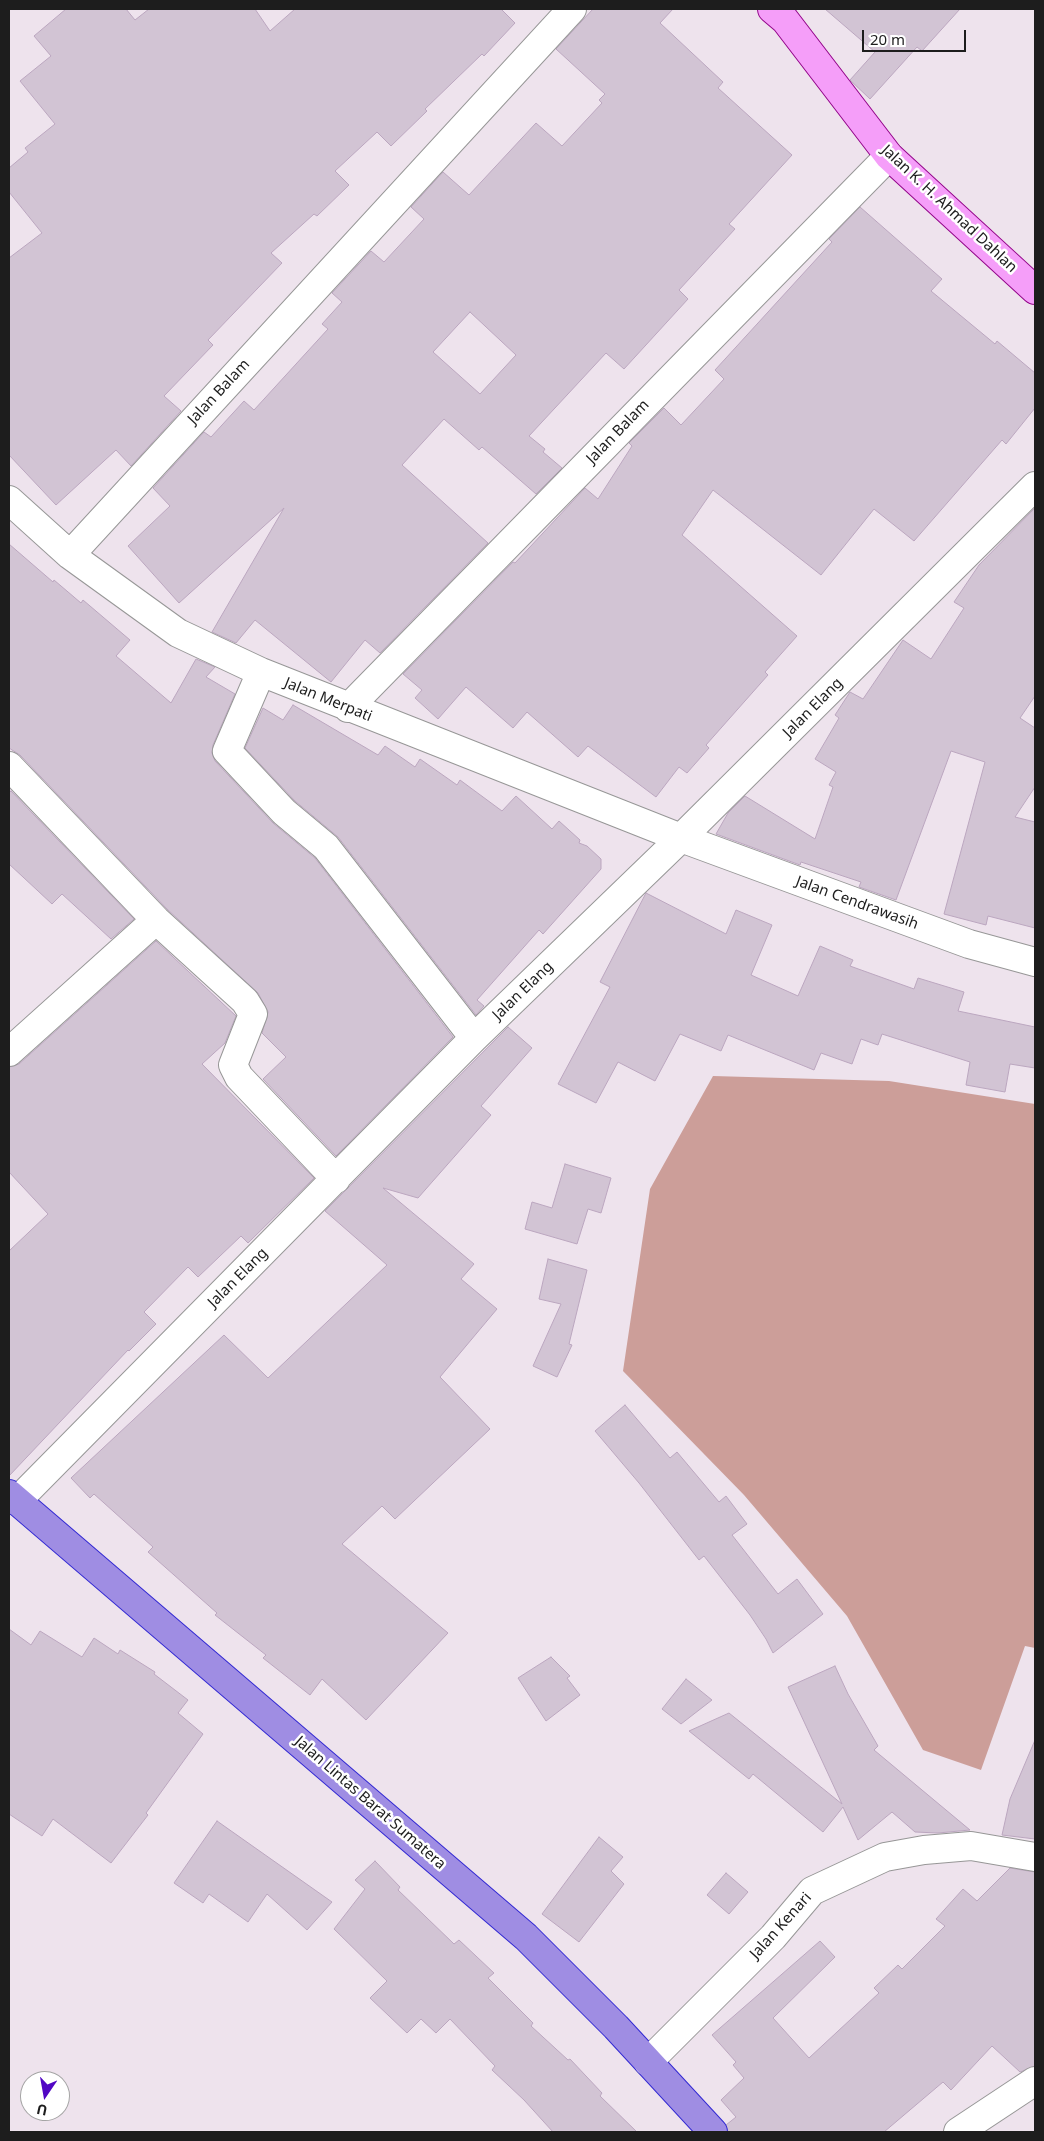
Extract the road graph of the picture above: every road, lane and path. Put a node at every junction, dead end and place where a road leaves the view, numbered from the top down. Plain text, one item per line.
1 (572, 9) edge
2 (772, 9) edge
3 (889, 156) junction
4 (1035, 290) edge
5 (1035, 486) edge
6 (9, 500) edge
7 (70, 555) junction
8 (261, 672) junction
9 (348, 708) junction
10 (9, 766) edge
11 (681, 838) junction
12 (156, 920) junction
13 (1035, 962) edge
14 (474, 1038) junction
15 (9, 1052) edge
16 (336, 1179) junction
17 (13, 1497) edge
18 (1035, 1857) edge
19 (648, 2062) junction
20 (1035, 2081) edge
21 (713, 2132) edge
22 (958, 2132) edge

1 - 7 street, Jalan Balam
2 - 3 main road, Jalan K. H. Ahmad Dahlan
3 - 4 main road, Jalan K. H. Ahmad Dahlan
3 - 9 street, Jalan Balam
5 - 11 street, Jalan Elang
6 - 7 street, Jalan Merpati
7 - 8 street, Jalan Merpati
8 - 9 street, Jalan Merpati
8 - 14 street
9 - 11 street, Jalan Merpati
10 - 12 street
11 - 13 street, Jalan Cendrawasih
11 - 14 street, Jalan Elang
12 - 15 street
12 - 16 street
14 - 16 street, Jalan Elang
16 - 17 street, Jalan Elang
17 - 19 highway, Jalan Lintas Barat Sumatera
18 - 19 street, Jalan Kenari
19 - 21 highway, Jalan Lintas Barat Sumatera
20 - 22 street

